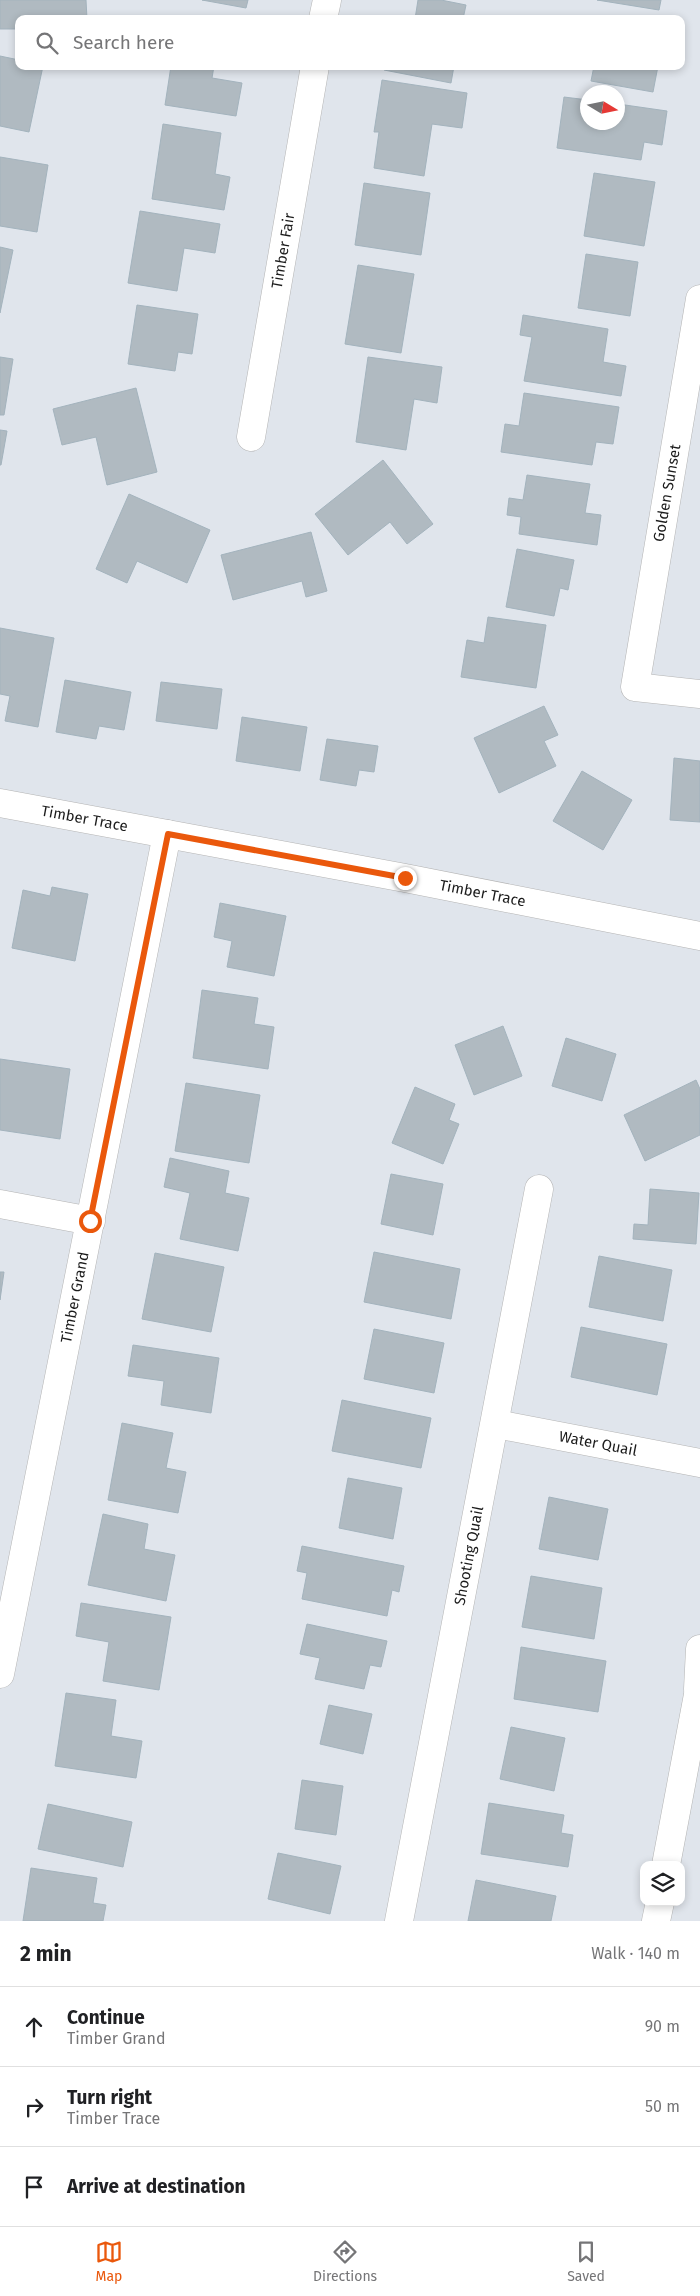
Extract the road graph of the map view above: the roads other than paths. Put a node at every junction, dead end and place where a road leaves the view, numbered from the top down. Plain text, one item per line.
1 (327, 0) edge
2 (325, 15) edge
3 (314, 70) edge
4 (700, 304) edge
5 (251, 436) dead end
6 (700, 694) edge
7 (0, 802) edge
8 (168, 834) junction
9 (700, 936) edge
10 (539, 1189) dead end
11 (0, 1204) edge
12 (90, 1221) junction
13 (496, 1424) junction
14 (700, 1463) edge
15 (9, 1584) edge
16 (700, 1649) edge
17 (0, 1674) edge
18 (699, 1687) edge
19 (667, 1861) edge
20 (659, 1906) edge
21 (400, 1921) edge
22 (656, 1921) edge

1 - 2 street
3 - 5 street, Timber Fair
4 - 6 street, Golden Sunset
7 - 8 street, Timber Trace
8 - 9 street, Timber Trace
8 - 12 street, Timber Grand
10 - 13 street, Shooting Quail
11 - 12 street
12 - 15 street, Timber Grand
13 - 14 street, Water Quail
13 - 21 street, Shooting Quail
15 - 17 street, Timber Grand
16 - 18 street
18 - 19 street
20 - 22 street

